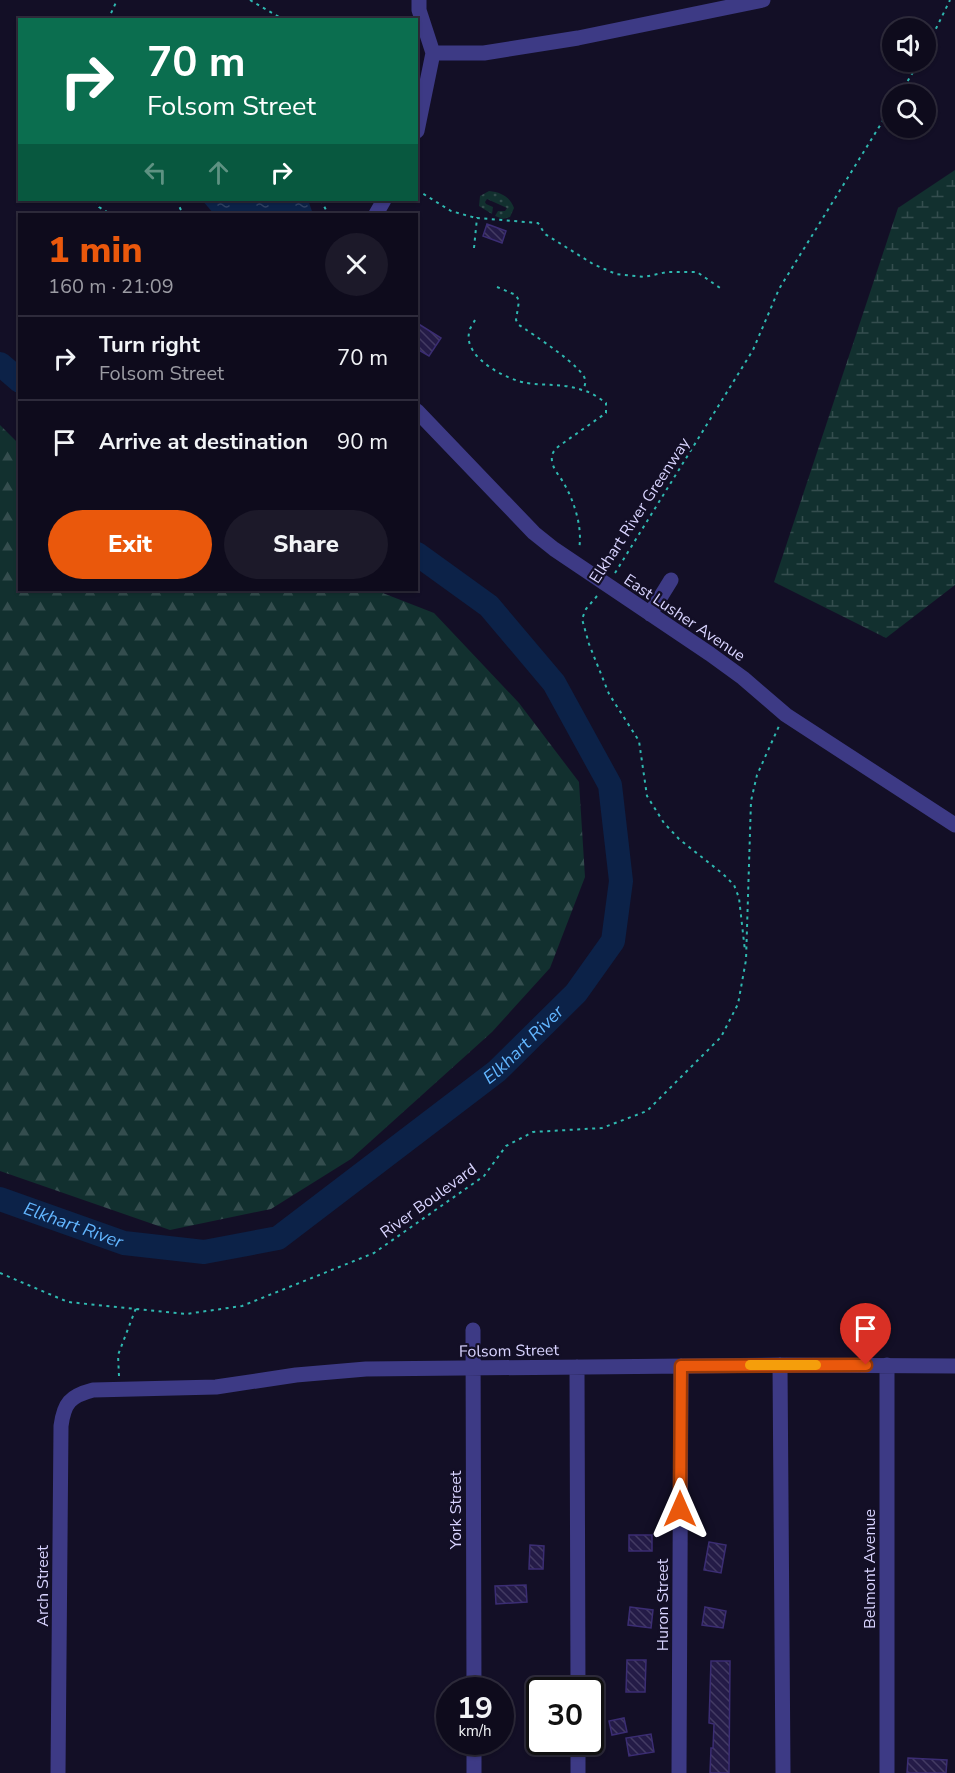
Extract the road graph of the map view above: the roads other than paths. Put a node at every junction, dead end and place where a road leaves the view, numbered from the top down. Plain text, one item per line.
1 (418, 0) edge
2 (763, 0) edge
3 (434, 53) junction
4 (418, 126) edge
5 (418, 412) edge
6 (672, 580) dead end
7 (650, 614) junction
8 (955, 825) edge
9 (473, 1330) dead end
10 (780, 1365) junction
11 (887, 1365) junction
12 (681, 1366) junction
13 (955, 1366) edge
14 (577, 1367) junction
15 (473, 1369) junction
16 (69, 1401) joint
17 (474, 1677) edge
18 (578, 1677) edge
19 (474, 1755) edge
20 (578, 1755) edge
21 (58, 1773) edge
22 (474, 1773) edge
23 (578, 1773) edge
24 (679, 1773) edge
25 (783, 1773) edge
26 (887, 1773) edge

1 - 3 street
2 - 3 street
3 - 4 street
5 - 7 street, East Lusher Avenue
6 - 7 street
7 - 8 street, East Lusher Avenue
9 - 15 street, York Street
10 - 11 street, Folsom Street
10 - 12 street, Folsom Street
10 - 25 street
11 - 13 street, Folsom Street
11 - 26 street, Belmont Avenue
12 - 14 street, Folsom Street
12 - 24 street, Huron Street
14 - 15 street, Folsom Street
14 - 18 street
15 - 16 street, Folsom Street
15 - 17 street, York Street
16 - 21 street, Arch Street
19 - 22 street
20 - 23 street

